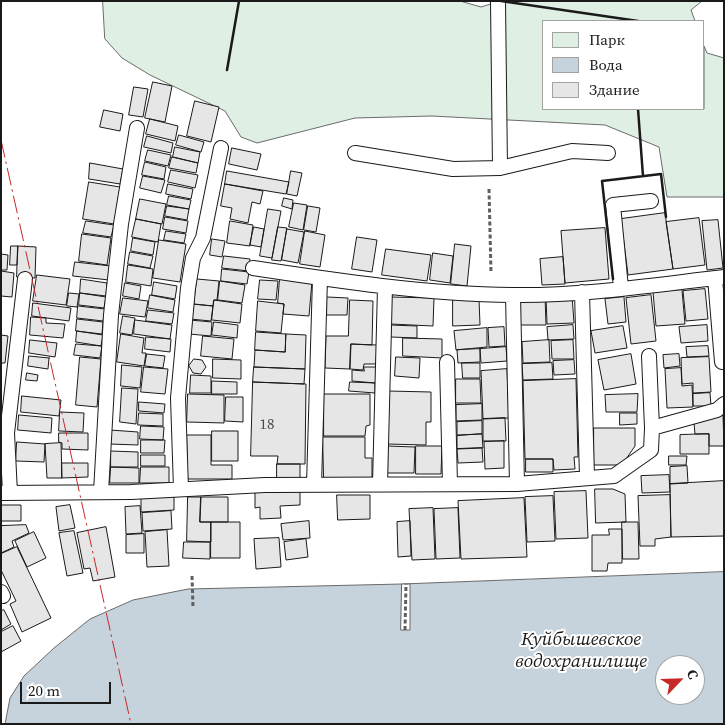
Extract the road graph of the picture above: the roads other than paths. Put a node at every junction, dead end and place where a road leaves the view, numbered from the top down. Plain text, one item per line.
1 (498, 1) edge
2 (137, 128) dead end
3 (222, 148) dead end
4 (355, 153) dead end
5 (608, 154) dead end
6 (494, 168) junction
7 (651, 201) dead end
8 (253, 268) dead end
9 (720, 277) edge
10 (320, 278) junction
11 (25, 279) dead end
12 (385, 287) junction
13 (621, 288) junction
14 (582, 292) junction
15 (513, 295) junction
16 (649, 356) dead end
17 (447, 362) dead end
18 (723, 366) edge
19 (724, 404) edge
20 (652, 428) junction
21 (587, 478) junction
22 (380, 484) junction
23 (450, 484) junction
24 (517, 484) junction
25 (314, 485) junction
26 (181, 489) junction
27 (101, 492) junction
28 (6, 493) edge

1 - 6 lane
2 - 27 lane
3 - 26 lane
4 - 6 lane
5 - 6 lane
7 - 13 lane
8 - 10 lane
9 - 13 lane
9 - 18 lane
10 - 12 lane
10 - 25 lane
11 - 28 lane
12 - 15 lane
12 - 22 lane
13 - 14 lane
14 - 15 lane
14 - 21 lane
15 - 24 lane
16 - 20 lane
17 - 23 lane
19 - 20 lane
20 - 21 lane
21 - 24 lane
22 - 23 lane
22 - 25 lane
23 - 24 lane
25 - 26 lane
26 - 27 lane
27 - 28 lane

